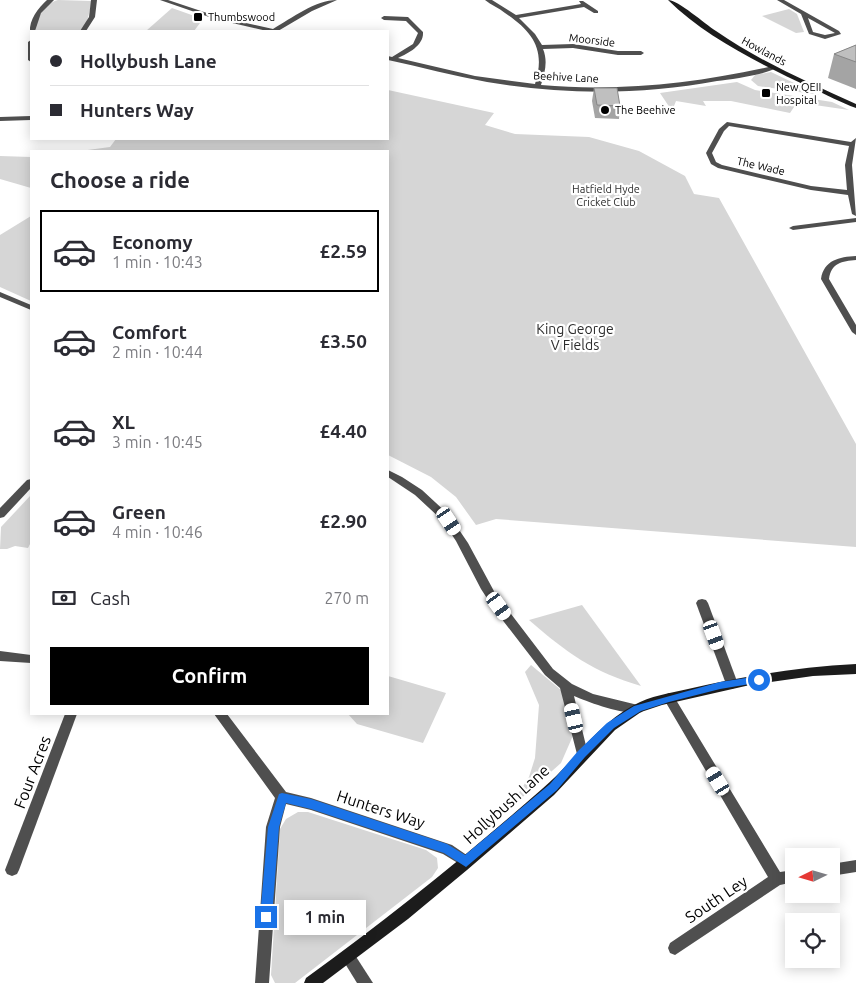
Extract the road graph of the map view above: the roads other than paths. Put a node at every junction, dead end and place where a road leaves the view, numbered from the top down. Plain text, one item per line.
1 (51, 0) edge
2 (94, 0) edge
3 (163, 0) edge
4 (185, 0) edge
5 (334, 0) edge
6 (488, 0) edge
7 (578, 0) edge
8 (672, 0) edge
9 (780, 0) edge
10 (585, 5) junction
11 (184, 8) junction
12 (596, 12) dead end
13 (803, 13) junction
14 (515, 17) junction
15 (384, 18) dead end
16 (32, 30) edge
17 (84, 30) edge
18 (269, 30) edge
19 (275, 30) edge
20 (540, 47) junction
21 (641, 53) dead end
22 (390, 58) edge
23 (773, 68) junction
24 (538, 86) junction
25 (856, 106) edge
26 (723, 114) dead end
27 (30, 118) edge
28 (0, 119) edge
29 (727, 124) junction
30 (854, 142) edge
31 (853, 170) edge
32 (850, 193) junction
33 (856, 214) edge
34 (856, 220) edge
35 (793, 228) dead end
36 (856, 258) edge
37 (0, 294) edge
38 (30, 308) edge
39 (855, 328) edge
40 (389, 473) edge
41 (30, 483) edge
42 (4, 505) edge
43 (0, 514) edge
44 (702, 603) dead end
45 (0, 656) edge
46 (30, 659) edge
47 (856, 669) edge
48 (732, 684) junction
49 (566, 687) junction
50 (669, 698) junction
51 (638, 708) junction
52 (71, 715) edge
53 (221, 715) edge
54 (582, 754) junction
55 (282, 797) junction
56 (466, 862) junction
57 (856, 866) edge
58 (840, 869) edge
59 (12, 870) dead end
60 (785, 878) edge
61 (776, 879) junction
62 (675, 948) dead end
63 (348, 957) junction
64 (262, 983) edge
65 (310, 983) edge
66 (366, 983) edge

1 - 16 street
2 - 17 street
3 - 11 street
4 - 11 street
5 - 19 street
6 - 14 street
7 - 10 street
8 - 23 street, Howlands
9 - 13 street
10 - 12 street
10 - 14 street
11 - 18 street
13 - 13 street
14 - 20 street
15 - 22 street
20 - 21 street, Moorside
20 - 24 street
22 - 24 street, Beehive Lane
23 - 24 street, Beehive Lane
23 - 25 street, Howlands
26 - 29 street
27 - 28 street
29 - 30 street
29 - 32 street, The Wade
30 - 31 street
31 - 32 street
32 - 33 street
34 - 35 street
36 - 39 street
37 - 38 street
40 - 49 street
41 - 42 street
42 - 43 street
44 - 48 street
45 - 46 street
47 - 48 street, Hollybush Lane
48 - 50 street, Hollybush Lane
49 - 51 street
49 - 54 street
50 - 51 street, Hollybush Lane
50 - 61 street
51 - 54 street, Hollybush Lane
52 - 59 street, Four Acres
53 - 55 street
54 - 56 street, Hollybush Lane
55 - 56 street, Hunters Way
55 - 64 street
56 - 63 street, Hollybush Lane
57 - 58 street
60 - 61 street, South Ley
61 - 62 street, South Ley
63 - 65 street, Hollybush Lane
63 - 66 street

